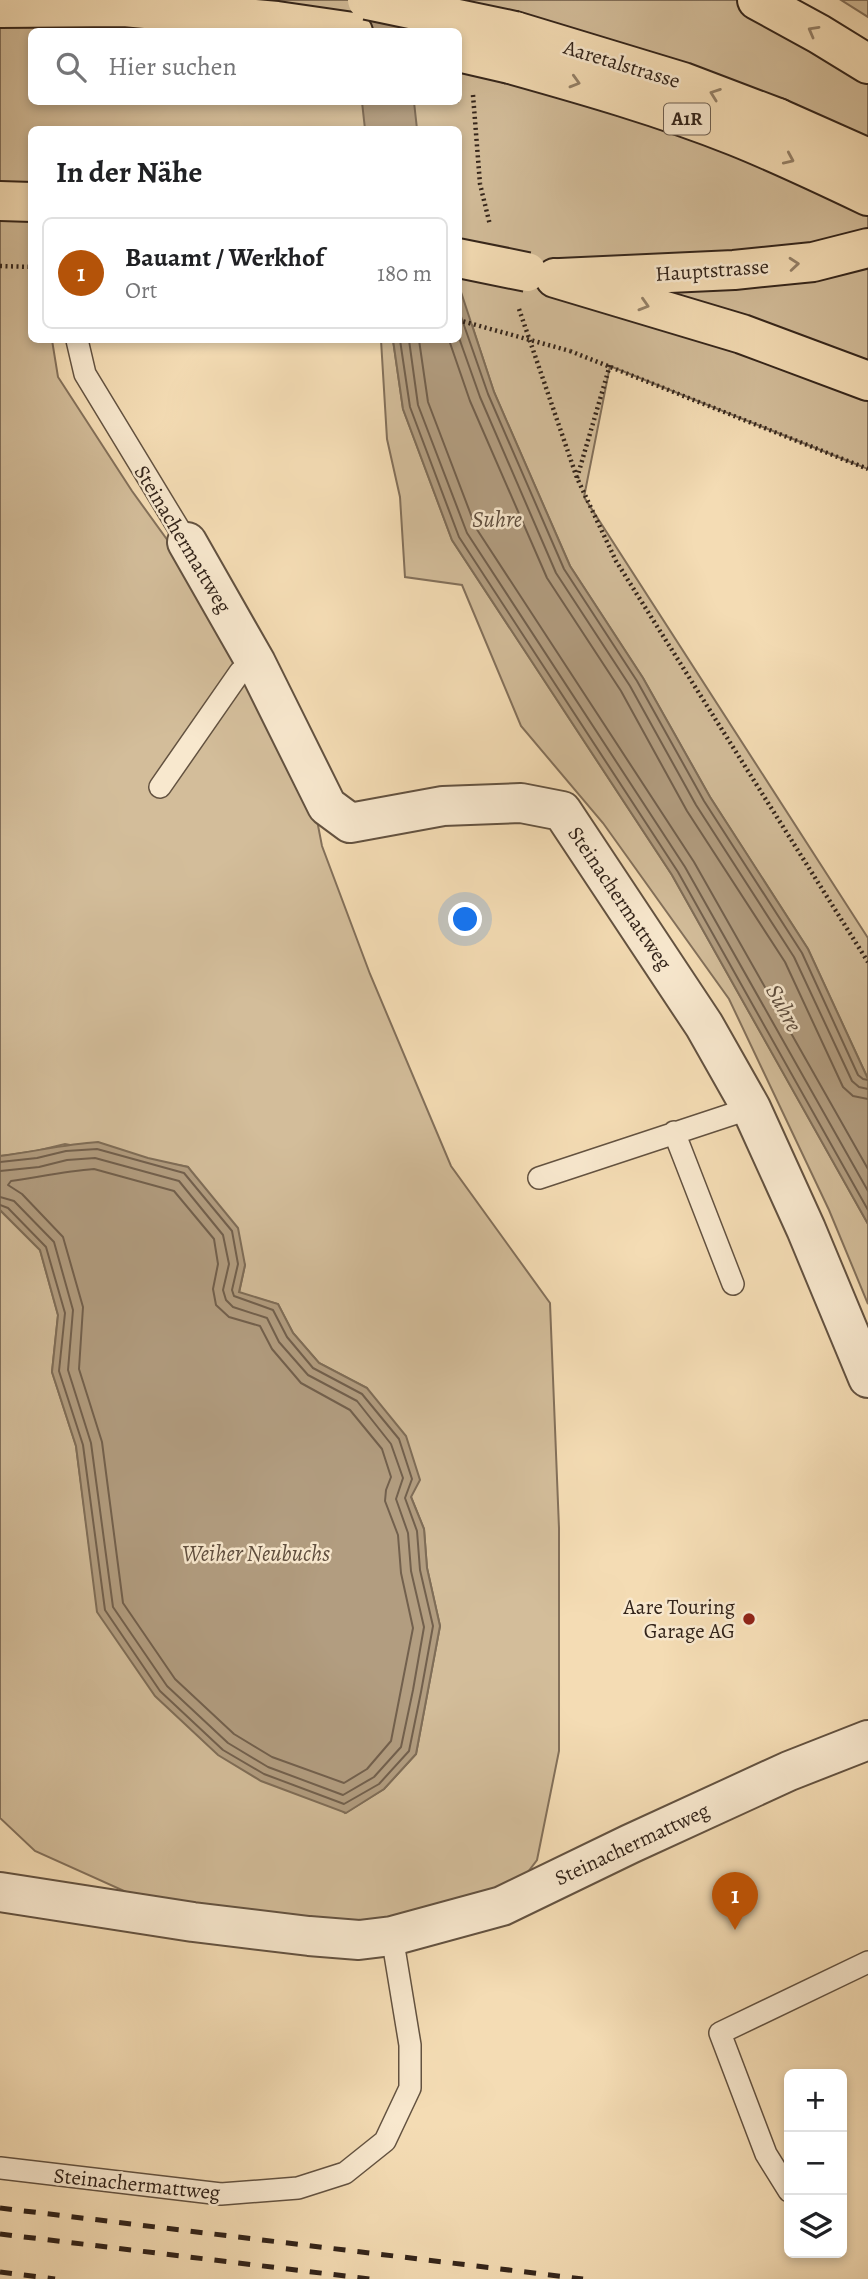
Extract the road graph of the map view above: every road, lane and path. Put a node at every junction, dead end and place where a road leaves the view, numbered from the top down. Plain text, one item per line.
1 (367, 0) edge
2 (757, 0) edge
3 (0, 8) edge
4 (325, 28) edge
5 (452, 28) edge
6 (462, 31) edge
7 (512, 48) junction
8 (462, 52) edge
9 (868, 64) edge
10 (865, 182) edge
11 (0, 201) edge
12 (28, 202) edge
13 (868, 248) edge
14 (462, 259) edge
15 (0, 266) edge
16 (28, 267) edge
17 (541, 275) junction
18 (462, 321) edge
19 (78, 343) edge
20 (610, 365) junction
21 (868, 381) edge
22 (868, 469) edge
23 (187, 542) joint
24 (256, 663) junction
25 (160, 787) dead end
26 (868, 962) edge
27 (751, 1108) junction
28 (674, 1132) junction
29 (539, 1178) dead end
30 (733, 1284) dead end
31 (868, 1378) edge
32 (868, 1740) edge
33 (0, 1892) edge
34 (392, 1936) junction
35 (868, 1962) edge
36 (0, 2168) edge
37 (784, 2184) edge

1 - 5 main road, Aaretalstrasse / A1R, bridge
9 -> 2 main road
3 - 4 main road
6 - 7 main road, Aaretalstrasse / A1R, bridge
7 - 8 main road, Aaretalstrasse / A1R, bridge
7 -> 10 main road, Aaretalstrasse / A1R
10 -> 7 main road, Aaretalstrasse / A1R
11 - 12 main road
17 -> 13 main road, Hauptstrasse
14 - 17 main road, bridge
15 - 16 path
17 -> 21 main road
18 - 20 path, bridge
19 - 23 lane, Steinachermattweg
20 - 22 path
20 - 26 path
23 - 24 street, Steinachermattweg
24 - 25 lane
24 - 27 street, Steinachermattweg
27 - 28 lane
27 - 31 street, Steinachermattweg
28 - 29 lane
28 - 30 lane
32 - 34 street, Steinachermattweg
33 - 34 street, Steinachermattweg
34 - 36 lane, Steinachermattweg
35 - 37 lane

